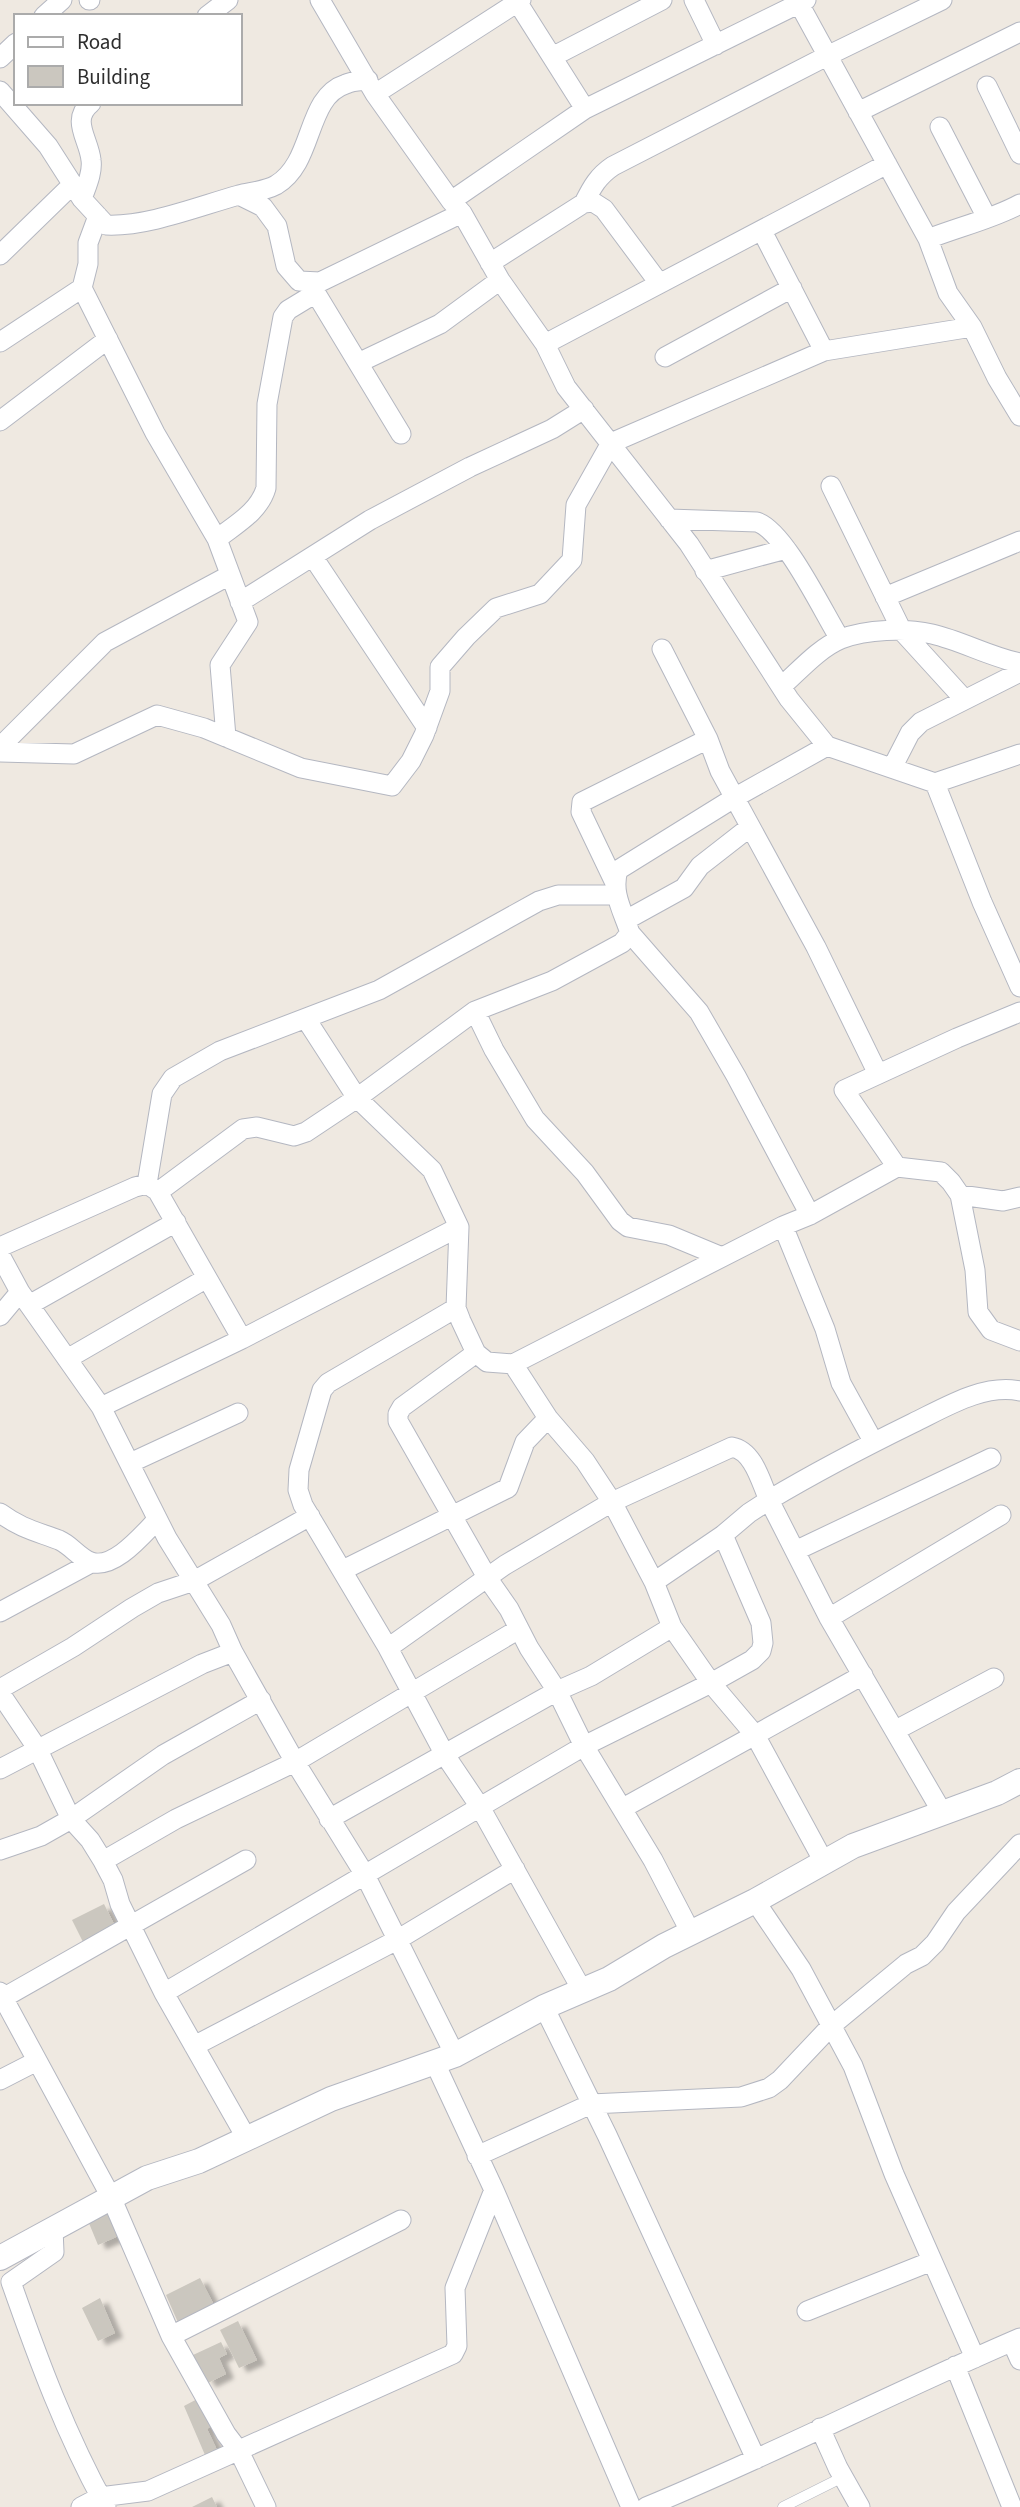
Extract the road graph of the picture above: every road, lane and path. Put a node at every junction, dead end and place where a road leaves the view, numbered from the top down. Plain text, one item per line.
1 (62, 0) edge
2 (228, 0) edge
3 (320, 0) edge
4 (694, 0) edge
5 (942, 0) edge
6 (518, 1) edge
7 (658, 1) edge
8 (801, 1) edge
9 (46, 14) edge
10 (210, 14) edge
11 (1020, 32) edge
12 (14, 45) edge
13 (716, 45) junction
14 (827, 55) junction
15 (552, 57) junction
16 (0, 58) edge
17 (987, 86) dead end
18 (371, 87) junction
19 (0, 92) edge
20 (89, 105) edge
21 (585, 109) junction
22 (858, 113) junction
23 (940, 127) dead end
24 (1020, 155) edge
25 (887, 164) junction
26 (78, 192) junction
27 (239, 195) junction
28 (584, 203) junction
29 (1020, 204) edge
30 (456, 207) junction
31 (97, 216) junction
32 (987, 218) junction
33 (762, 231) junction
34 (928, 239) junction
35 (0, 255) edge
36 (490, 263) junction
37 (500, 280) junction
38 (659, 283) junction
39 (312, 287) junction
40 (82, 288) junction
41 (792, 288) junction
42 (972, 327) junction
43 (108, 338) junction
44 (0, 342) edge
45 (545, 344) junction
46 (824, 351) junction
47 (665, 357) dead end
48 (358, 363) junction
49 (584, 409) junction
50 (1020, 416) edge
51 (0, 421) edge
52 (401, 434) dead end
53 (611, 443) junction
54 (831, 486) dead end
55 (669, 519) junction
56 (217, 539) junction
57 (1020, 541) edge
58 (786, 549) junction
59 (313, 557) junction
60 (705, 571) junction
61 (230, 575) junction
62 (885, 597) junction
63 (240, 602) junction
64 (902, 631) junction
65 (840, 639) junction
66 (662, 649) dead end
67 (1020, 663) edge
68 (1020, 672) edge
69 (782, 686) junction
70 (964, 699) junction
71 (427, 728) junction
72 (226, 737) junction
73 (708, 739) junction
74 (827, 746) junction
75 (0, 749) edge
76 (1020, 754) edge
77 (892, 768) junction
78 (935, 783) junction
79 (734, 798) junction
80 (750, 827) junction
81 (615, 888) junction
82 (628, 926) junction
83 (1020, 987) edge
84 (475, 1011) junction
85 (1020, 1012) edge
86 (306, 1019) junction
87 (878, 1074) junction
88 (357, 1098) junction
89 (897, 1167) junction
90 (153, 1188) junction
91 (960, 1195) junction
92 (1020, 1198) edge
93 (810, 1215) junction
94 (176, 1222) junction
95 (783, 1226) junction
96 (459, 1227) junction
97 (0, 1247) edge
98 (0, 1255) edge
99 (722, 1257) junction
100 (207, 1278) junction
101 (25, 1299) junction
102 (456, 1308) junction
103 (0, 1315) edge
104 (242, 1339) junction
105 (1020, 1341) edge
106 (476, 1353) junction
107 (67, 1359) junction
108 (513, 1364) junction
109 (1020, 1391) edge
110 (101, 1407) junction
111 (238, 1413) dead end
112 (548, 1418) junction
113 (873, 1441) junction
114 (991, 1458) dead end
115 (130, 1463) junction
116 (769, 1500) junction
117 (612, 1502) junction
118 (0, 1513) edge
119 (1001, 1515) dead end
120 (310, 1516) junction
121 (452, 1516) junction
122 (157, 1520) junction
123 (723, 1535) junction
124 (795, 1551) junction
125 (91, 1563) junction
126 (344, 1570) junction
127 (488, 1579) junction
128 (194, 1581) junction
129 (654, 1583) junction
130 (0, 1612) edge
131 (829, 1618) junction
132 (672, 1628) junction
133 (519, 1629) junction
134 (388, 1648) junction
135 (233, 1652) junction
136 (863, 1675) junction
137 (994, 1678) dead end
138 (711, 1684) junction
139 (0, 1691) edge
140 (557, 1691) junction
141 (411, 1692) junction
142 (261, 1700) junction
143 (896, 1730) junction
144 (755, 1735) junction
145 (584, 1746) junction
146 (37, 1748) junction
147 (445, 1755) junction
148 (295, 1762) junction
149 (0, 1769) edge
150 (1020, 1782) edge
151 (480, 1807) junction
152 (623, 1808) junction
153 (942, 1812) junction
154 (71, 1819) junction
155 (329, 1819) junction
156 (1020, 1844) edge
157 (0, 1850) edge
158 (246, 1860) dead end
159 (103, 1861) junction
160 (824, 1862) junction
161 (514, 1869) junction
162 (365, 1875) junction
163 (755, 1901) junction
164 (131, 1927) junction
165 (691, 1933) junction
166 (397, 1940) junction
167 (582, 1990) junction
168 (163, 1993) junction
169 (2, 1995) edge
170 (544, 2007) junction
171 (831, 2026) junction
172 (194, 2046) junction
173 (444, 2058) junction
174 (37, 2062) junction
175 (0, 2080) edge
176 (592, 2104) junction
177 (247, 2139) junction
178 (477, 2156) junction
179 (494, 2190) junction
180 (111, 2197) junction
181 (401, 2220) dead end
182 (53, 2229) junction
183 (0, 2258) edge
184 (932, 2261) junction
185 (807, 2311) dead end
186 (171, 2336) junction
187 (1016, 2340) edge
188 (975, 2358) junction
189 (1020, 2360) edge
190 (955, 2366) junction
191 (820, 2428) junction
192 (239, 2451) junction
193 (756, 2459) junction
194 (843, 2477) junction
195 (103, 2502) edge
196 (81, 2507) edge
197 (267, 2507) edge
198 (631, 2507) edge
199 (646, 2507) edge
200 (783, 2507) edge
201 (860, 2507) edge
202 (1012, 2507) edge

1 - 9 street
2 - 10 street
3 - 18 street
4 - 13 street
5 - 14 street
6 - 15 street
6 - 18 street
7 - 15 street
8 - 13 street
8 - 14 street
11 - 22 street
12 - 16 street
13 - 21 street
14 - 22 street
14 - 28 street
15 - 21 street
17 - 24 street
18 - 27 street
18 - 30 street
19 - 26 street
20 - 26 street
21 - 30 street
22 - 25 street
23 - 32 street
25 - 33 street
25 - 34 street
26 - 31 street
26 - 35 street
27 - 31 street
27 - 39 street
28 - 36 street
28 - 38 street
29 - 32 street
30 - 36 street
30 - 39 street
31 - 40 street
32 - 34 street
33 - 38 street
33 - 41 street
34 - 42 street
36 - 37 street
37 - 45 street
37 - 48 street
38 - 45 street
39 - 48 street
39 - 56 street
40 - 43 street
40 - 44 street
41 - 46 street
41 - 47 street
42 - 46 street
42 - 50 street
43 - 51 street
43 - 56 street
45 - 49 street
46 - 53 street
48 - 52 street
49 - 53 street
49 - 59 street
53 - 55 street
53 - 71 street
54 - 62 street
55 - 58 street
55 - 60 street
56 - 61 street
57 - 62 street
58 - 60 street
58 - 65 street
59 - 63 street
59 - 71 street
60 - 69 street
61 - 63 street
61 - 75 street
62 - 64 street
63 - 72 street
64 - 65 street
64 - 67 street
64 - 70 street
65 - 69 street
66 - 73 street
68 - 70 street
69 - 74 street
70 - 77 street
71 - 72 street
72 - 75 street
73 - 79 street
73 - 81 street
74 - 77 street
74 - 79 street
76 - 78 street
77 - 78 street
78 - 83 street
79 - 80 street
79 - 81 street
80 - 82 street
80 - 87 street
81 - 82 street
81 - 86 street
82 - 84 street
82 - 93 street
84 - 88 street
84 - 99 street
85 - 87 street
86 - 88 street
86 - 90 street
87 - 89 street
88 - 90 street
88 - 96 street
89 - 91 street
89 - 93 street
90 - 94 street
90 - 97 street
91 - 92 street
91 - 105 street
93 - 95 street
94 - 100 street
94 - 101 street
95 - 99 street
95 - 113 street
96 - 102 street
96 - 104 street
98 - 101 street
99 - 108 street
100 - 104 street
100 - 107 street
101 - 103 street
101 - 107 street
102 - 106 street
102 - 120 street
104 - 110 street
106 - 108 street
106 - 121 street
107 - 110 street
108 - 112 street
109 - 113 street
110 - 115 street
111 - 115 street
112 - 117 street
112 - 121 street
113 - 116 street
114 - 124 street
115 - 122 street
116 - 117 street
116 - 123 street
116 - 124 street
117 - 127 street
117 - 129 street
118 - 125 street
119 - 131 street
120 - 126 street
120 - 128 street
121 - 126 street
121 - 127 street
122 - 125 street
122 - 128 street
123 - 129 street
123 - 138 street
124 - 131 street
125 - 130 street
126 - 134 street
127 - 133 street
127 - 134 street
128 - 135 street
128 - 139 street
129 - 132 street
131 - 136 street
132 - 138 street
132 - 140 street
133 - 140 street
133 - 141 street
134 - 141 street
135 - 142 street
135 - 146 street
136 - 143 street
136 - 144 street
137 - 143 street
138 - 144 street
138 - 145 street
139 - 146 street
140 - 145 street
140 - 147 street
141 - 147 street
141 - 148 street
142 - 148 street
142 - 154 street
143 - 153 street
144 - 152 street
144 - 160 street
145 - 151 street
145 - 152 street
146 - 149 street
146 - 154 street
147 - 151 street
147 - 155 street
148 - 155 street
148 - 159 street
150 - 153 street
151 - 161 street
151 - 162 street
152 - 165 street
153 - 160 street
154 - 157 street
154 - 159 street
155 - 162 street
156 - 171 street
158 - 164 street
159 - 164 street
160 - 163 street
161 - 166 street
161 - 167 street
162 - 166 street
162 - 168 street
163 - 165 street
163 - 171 street
164 - 168 street
164 - 169 street
165 - 167 street
166 - 172 street
166 - 173 street
167 - 170 street
168 - 172 street
169 - 174 street
170 - 173 street
170 - 176 street
171 - 176 street
171 - 184 street
172 - 177 street
173 - 177 street
173 - 178 street
174 - 175 street
174 - 180 street
176 - 178 street
176 - 193 street
177 - 180 street
178 - 179 street
179 - 192 street
179 - 198 street
180 - 182 street
180 - 186 street
181 - 186 street
182 - 183 street
182 - 195 street
184 - 185 street
184 - 188 street
186 - 192 street
187 - 188 street
187 - 189 street
188 - 190 street
190 - 191 street
190 - 202 street
191 - 193 street
191 - 194 street
192 - 195 street
192 - 197 street
193 - 199 street
194 - 200 lane
194 - 201 street
195 - 196 street

